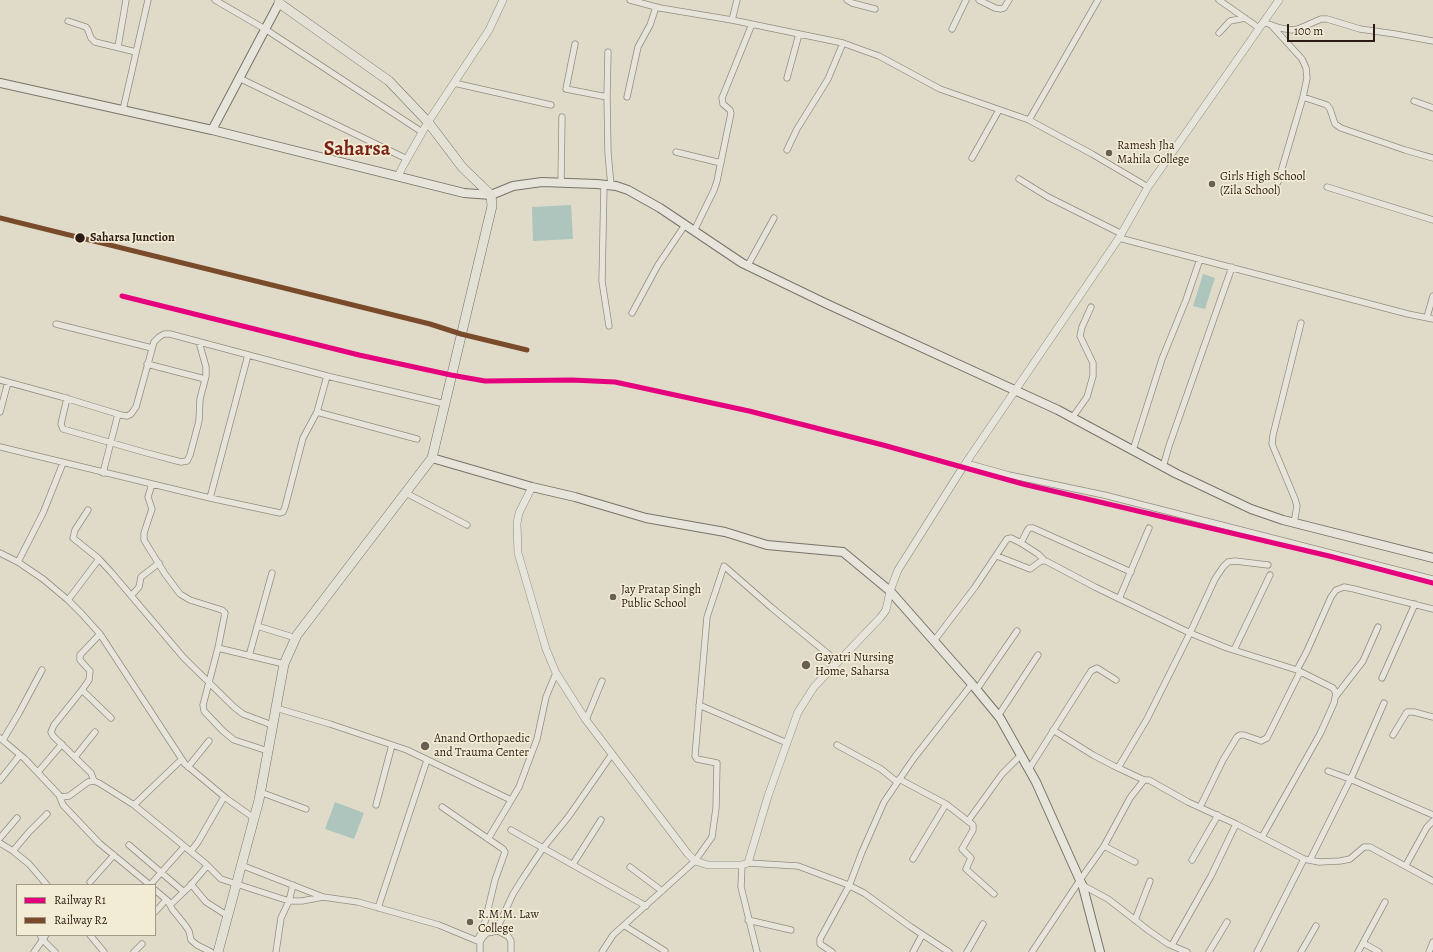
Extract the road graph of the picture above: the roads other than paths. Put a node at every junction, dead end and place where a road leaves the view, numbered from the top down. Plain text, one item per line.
1 (126, 0) edge
2 (148, 0) edge
3 (215, 0) edge
4 (503, 0) edge
5 (630, 0) edge
6 (737, 0) edge
7 (847, 0) edge
8 (966, 0) edge
9 (980, 0) edge
10 (1009, 0) edge
11 (1098, 0) edge
12 (1219, 0) edge
13 (1277, 0) edge
14 (279, 2) edge
15 (656, 7) junction
16 (875, 9) dead end
17 (1245, 18) junction
18 (732, 20) junction
19 (68, 21) dead end
20 (752, 24) junction
21 (1261, 25) junction
22 (1271, 25) junction
23 (952, 29) dead end
24 (265, 30) junction
25 (1219, 32) dead end
26 (799, 34) junction
27 (1433, 41) edge
28 (843, 43) junction
29 (575, 44) dead end
30 (118, 47) junction
31 (136, 52) junction
32 (608, 52) dead end
33 (239, 78) junction
34 (787, 78) dead end
35 (0, 83) edge
36 (454, 83) junction
37 (627, 97) dead end
38 (1303, 97) junction
39 (607, 98) junction
40 (1414, 101) dead end
41 (550, 105) dead end
42 (1433, 108) edge
43 (123, 110) junction
44 (999, 110) junction
45 (562, 117) dead end
46 (1030, 120) junction
47 (428, 122) junction
48 (212, 130) junction
49 (422, 132) junction
50 (787, 150) dead end
51 (676, 152) dead end
52 (972, 158) dead end
53 (1433, 158) edge
54 (407, 159) junction
55 (721, 163) junction
56 (398, 176) junction
57 (1019, 179) dead end
58 (561, 182) junction
59 (1278, 182) dead end
60 (608, 185) junction
61 (1148, 187) junction
62 (1327, 187) dead end
63 (491, 195) junction
64 (774, 218) dead end
65 (1433, 220) edge
66 (685, 225) junction
67 (694, 230) junction
68 (1120, 236) junction
69 (1200, 259) junction
70 (748, 265) junction
71 (1232, 267) junction
72 (1433, 296) edge
73 (1090, 307) dead end
74 (632, 314) dead end
75 (1427, 317) junction
76 (1433, 319) edge
77 (1301, 323) dead end
78 (56, 324) dead end
79 (609, 326) dead end
80 (199, 342) junction
81 (152, 348) junction
82 (248, 355) junction
83 (147, 364) junction
84 (327, 376) junction
85 (205, 379) junction
86 (0, 380) edge
87 (8, 382) junction
88 (1014, 390) junction
89 (67, 398) junction
90 (445, 404) junction
91 (0, 412) edge
92 (317, 412) junction
93 (118, 414) junction
94 (1072, 418) junction
95 (417, 439) dead end
96 (111, 443) junction
97 (0, 447) edge
98 (1133, 450) junction
99 (432, 458) junction
100 (63, 463) junction
101 (966, 463) junction
102 (1163, 467) junction
103 (103, 472) junction
104 (152, 484) junction
105 (532, 487) junction
106 (406, 492) junction
107 (210, 498) junction
108 (88, 510) dead end
109 (1294, 523) junction
110 (467, 525) dead end
111 (1149, 528) dead end
112 (1021, 543) junction
113 (0, 553) edge
114 (997, 556) junction
115 (1433, 558) edge
116 (99, 559) junction
117 (1044, 560) junction
118 (18, 562) junction
119 (159, 563) junction
120 (1268, 565) dead end
121 (1131, 572) junction
122 (272, 573) dead end
123 (1270, 575) dead end
124 (1433, 579) edge
125 (890, 591) junction
126 (131, 596) junction
127 (1119, 599) junction
128 (68, 600) junction
129 (1415, 604) junction
130 (1433, 609) edge
131 (257, 626) junction
132 (1378, 627) dead end
133 (1017, 632) dead end
134 (1190, 633) junction
135 (100, 634) junction
136 (296, 638) junction
137 (934, 641) junction
138 (218, 648) junction
139 (1234, 650) junction
140 (1038, 655) dead end
141 (249, 656) junction
142 (838, 662) junction
143 (284, 664) junction
144 (42, 670) dead end
145 (1299, 671) junction
146 (556, 673) junction
147 (1382, 678) dead end
148 (1116, 680) dead end
149 (602, 681) dead end
150 (209, 682) junction
151 (974, 686) junction
152 (82, 690) junction
153 (1336, 696) junction
154 (1384, 703) dead end
155 (699, 706) junction
156 (276, 708) junction
157 (998, 716) junction
158 (1433, 717) edge
159 (111, 718) dead end
160 (586, 720) junction
161 (272, 725) junction
162 (1053, 730) junction
163 (95, 732) dead end
164 (1393, 736) dead end
165 (1, 739) edge
166 (209, 741) dead end
167 (787, 743) junction
168 (62, 744) junction
169 (392, 745) junction
170 (837, 745) dead end
171 (268, 751) junction
172 (612, 754) junction
173 (20, 755) junction
174 (1021, 755) junction
175 (75, 757) junction
176 (181, 760) junction
177 (427, 760) junction
178 (188, 767) junction
179 (1118, 768) junction
180 (1029, 769) junction
181 (1328, 771) dead end
182 (38, 772) junction
183 (1350, 779) junction
184 (0, 780) edge
185 (898, 780) junction
186 (1144, 780) junction
187 (94, 781) junction
188 (260, 792) junction
189 (59, 795) junction
190 (224, 797) junction
191 (511, 800) junction
192 (946, 804) junction
193 (134, 805) junction
194 (376, 805) dead end
195 (442, 807) dead end
196 (1200, 807) junction
197 (306, 808) dead end
198 (47, 814) dead end
199 (1218, 815) junction
200 (1433, 815) edge
201 (17, 818) dead end
202 (254, 818) junction
203 (601, 820) dead end
204 (968, 821) junction
205 (1433, 821) edge
206 (1236, 824) junction
207 (511, 830) dead end
208 (1262, 837) junction
209 (0, 838) edge
210 (488, 839) junction
211 (0, 843) edge
212 (128, 845) dead end
213 (1104, 846) junction
214 (184, 847) junction
215 (543, 848) junction
216 (13, 851) junction
217 (191, 851) junction
218 (114, 855) junction
219 (913, 859) dead end
220 (1307, 859) junction
221 (1192, 860) dead end
222 (695, 861) junction
223 (1135, 862) dead end
224 (573, 864) junction
225 (745, 864) junction
226 (241, 865) junction
227 (1406, 865) junction
228 (208, 866) junction
229 (630, 867) dead end
230 (161, 872) junction
231 (1433, 880) edge
232 (1150, 881) dead end
233 (90, 882) dead end
234 (1081, 882) junction
235 (46, 884) edge
236 (149, 884) edge
237 (151, 884) edge
238 (191, 884) junction
239 (236, 884) junction
240 (293, 885) junction
241 (849, 886) junction
242 (156, 891) edge
243 (662, 891) junction
244 (184, 892) junction
245 (994, 894) dead end
246 (323, 897) junction
247 (166, 900) junction
248 (289, 901) junction
249 (1385, 902) dead end
250 (170, 905) junction
251 (646, 906) junction
252 (378, 908) junction
253 (156, 911) edge
254 (228, 916) junction
255 (748, 920) junction
256 (1135, 920) junction
257 (1227, 922) dead end
258 (983, 924) dead end
259 (625, 926) junction
260 (1316, 926) dead end
261 (792, 930) dead end
262 (496, 931) junction
263 (922, 935) junction
264 (91, 936) edge
265 (43, 937) edge
266 (478, 941) junction
267 (1363, 943) junction
268 (142, 944) dead end
269 (1433, 944) edge
270 (1172, 945) junction
271 (665, 951) dead end
272 (34, 952) edge
273 (55, 952) edge
274 (104, 952) edge
275 (134, 952) edge
276 (211, 952) edge
277 (218, 952) edge
278 (276, 952) edge
279 (480, 952) edge
280 (511, 952) edge
281 (602, 952) edge
282 (757, 952) edge
283 (832, 952) edge
284 (913, 952) edge
285 (948, 952) edge
286 (967, 952) edge
287 (1032, 952) edge
288 (1100, 952) edge
289 (1187, 952) edge
290 (1209, 952) edge
291 (1257, 952) edge
292 (1301, 952) edge
293 (1358, 952) edge
294 (1379, 952) edge
295 (1429, 952) edge

1 - 30 street
2 - 31 street
3 - 24 street
4 - 36 street
5 - 15 street
6 - 18 street
7 - 16 street
8 - 23 street
9 - 10 street
11 - 46 street
12 - 17 street
13 - 21 street
14 - 24 main road
14 - 47 highway
15 - 18 street
15 - 37 street
17 - 21 street
17 - 25 street
18 - 20 street
19 - 30 street
20 - 26 street
20 - 55 street
21 - 22 street
21 - 61 street
22 - 27 street
22 - 38 street
24 - 33 main road
24 - 49 street
26 - 28 street
26 - 34 street
28 - 44 street
28 - 50 street
29 - 39 street
30 - 31 street
31 - 43 street
32 - 39 street
33 - 48 main road
33 - 54 street
35 - 43 main road
36 - 41 street
36 - 47 street
38 - 53 street
38 - 59 street
39 - 60 street
40 - 42 street
43 - 48 main road
44 - 46 street
44 - 52 street
45 - 58 street
46 - 61 street
47 - 49 street
47 - 63 highway
48 - 56 main road
49 - 54 street
51 - 55 street
54 - 56 street
55 - 67 street
56 - 63 main road
57 - 68 street
58 - 60 main road
58 - 63 main road
60 - 66 main road
60 - 79 street
61 - 68 street
62 - 65 street
63 - 90 highway
64 - 70 street
66 - 67 main road
66 - 74 street
67 - 70 main road
68 - 69 street
68 - 88 street
69 - 71 street
69 - 98 street
70 - 88 main road
71 - 75 street
71 - 102 street
72 - 75 street
73 - 94 street
75 - 76 street
77 - 109 street
78 - 81 street
80 - 81 street
80 - 82 street
80 - 85 street
81 - 83 street
82 - 84 street
82 - 107 street
83 - 85 street
83 - 93 street
84 - 90 street
84 - 92 street
85 - 96 street
86 - 87 street
87 - 89 street
87 - 91 street
88 - 94 main road
88 - 101 street
89 - 93 street
89 - 96 street
90 - 99 highway
92 - 95 street
92 - 107 street
93 - 96 street
94 - 98 main road
96 - 103 street
97 - 100 street
98 - 102 main road
99 - 105 main road
99 - 106 highway
100 - 103 street
100 - 118 street
101 - 124 street
101 - 125 street
102 - 109 main road
103 - 104 street
104 - 107 street
104 - 119 street
105 - 125 main road
105 - 146 street
106 - 110 street
106 - 136 highway
108 - 116 street
109 - 115 main road
111 - 121 street
112 - 114 street
112 - 117 street
112 - 121 street
113 - 118 street
114 - 117 street
114 - 137 street
116 - 126 street
116 - 128 street
117 - 127 street
118 - 128 street
119 - 126 street
119 - 138 street
120 - 134 street
121 - 127 street
122 - 131 street
123 - 139 street
125 - 137 main road
125 - 142 street
126 - 150 street
127 - 134 street
128 - 135 street
129 - 130 street
129 - 145 street
129 - 147 street
131 - 136 street
131 - 141 street
132 - 153 street
133 - 151 street
134 - 139 street
134 - 179 street
135 - 152 street
135 - 176 street
136 - 143 highway
137 - 151 main road
138 - 141 street
138 - 150 street
139 - 145 street
140 - 157 street
141 - 143 street
142 - 155 street
142 - 167 street
143 - 156 highway
144 - 165 street
145 - 153 street
145 - 196 street
146 - 160 street
146 - 191 street
148 - 162 street
149 - 160 street
150 - 161 street
150 - 171 street
151 - 157 main road
151 - 185 street
152 - 159 street
152 - 168 street
153 - 208 street
154 - 183 street
155 - 167 street
155 - 222 street
156 - 161 highway
156 - 169 street
157 - 174 main road
158 - 164 street
160 - 172 street
161 - 171 highway
162 - 179 street
162 - 180 street
163 - 175 street
165 - 173 street
166 - 178 street
167 - 225 street
168 - 175 street
168 - 182 street
169 - 177 street
169 - 194 street
170 - 185 street
171 - 188 highway
172 - 215 street
172 - 222 street
173 - 182 street
173 - 184 street
174 - 180 main road
174 - 204 street
175 - 187 street
176 - 178 street
176 - 193 street
177 - 191 street
177 - 252 street
178 - 190 street
179 - 186 street
180 - 234 main road
181 - 183 street
182 - 189 street
183 - 200 street
183 - 220 street
185 - 192 street
185 - 241 street
186 - 196 street
186 - 213 street
187 - 189 street
187 - 193 street
188 - 197 street
188 - 202 highway
189 - 218 street
190 - 202 street
190 - 217 street
191 - 210 street
192 - 204 street
192 - 219 street
193 - 214 street
195 - 210 street
196 - 199 street
198 - 216 street
199 - 206 street
199 - 221 street
201 - 209 street
202 - 226 highway
203 - 224 street
204 - 245 street
205 - 227 street
206 - 208 street
206 - 270 street
207 - 215 street
208 - 220 street
210 - 266 street
211 - 216 street
212 - 230 street
213 - 223 street
213 - 234 street
214 - 217 street
214 - 230 street
215 - 224 street
215 - 262 street
216 - 235 street
217 - 228 street
218 - 233 street
218 - 236 street
220 - 227 street
220 - 291 street
222 - 225 street
222 - 243 street
224 - 251 street
225 - 241 street
225 - 255 street
226 - 239 highway
226 - 240 street
227 - 231 street
228 - 238 street
228 - 239 street
229 - 243 street
230 - 237 street
230 - 244 street
232 - 256 street
234 - 256 street
234 - 287 street
234 - 288 main road
238 - 244 street
238 - 254 street
239 - 248 street
239 - 254 highway
240 - 246 street
240 - 248 street
241 - 263 street
241 - 283 street
242 - 247 street
243 - 251 street
244 - 250 street
246 - 248 street
246 - 252 street
247 - 250 street
247 - 253 street
248 - 278 street
249 - 267 street
250 - 276 street
251 - 259 street
252 - 266 street
254 - 277 highway
255 - 261 street
255 - 282 street
256 - 270 street
257 - 290 street
258 - 286 street
259 - 271 street
259 - 281 street
260 - 292 street
262 - 266 street
262 - 280 street
263 - 284 street
263 - 285 street
264 - 274 street
265 - 272 street
265 - 273 street
266 - 279 street
267 - 293 street
267 - 294 street
268 - 275 street
269 - 295 street
270 - 289 street

